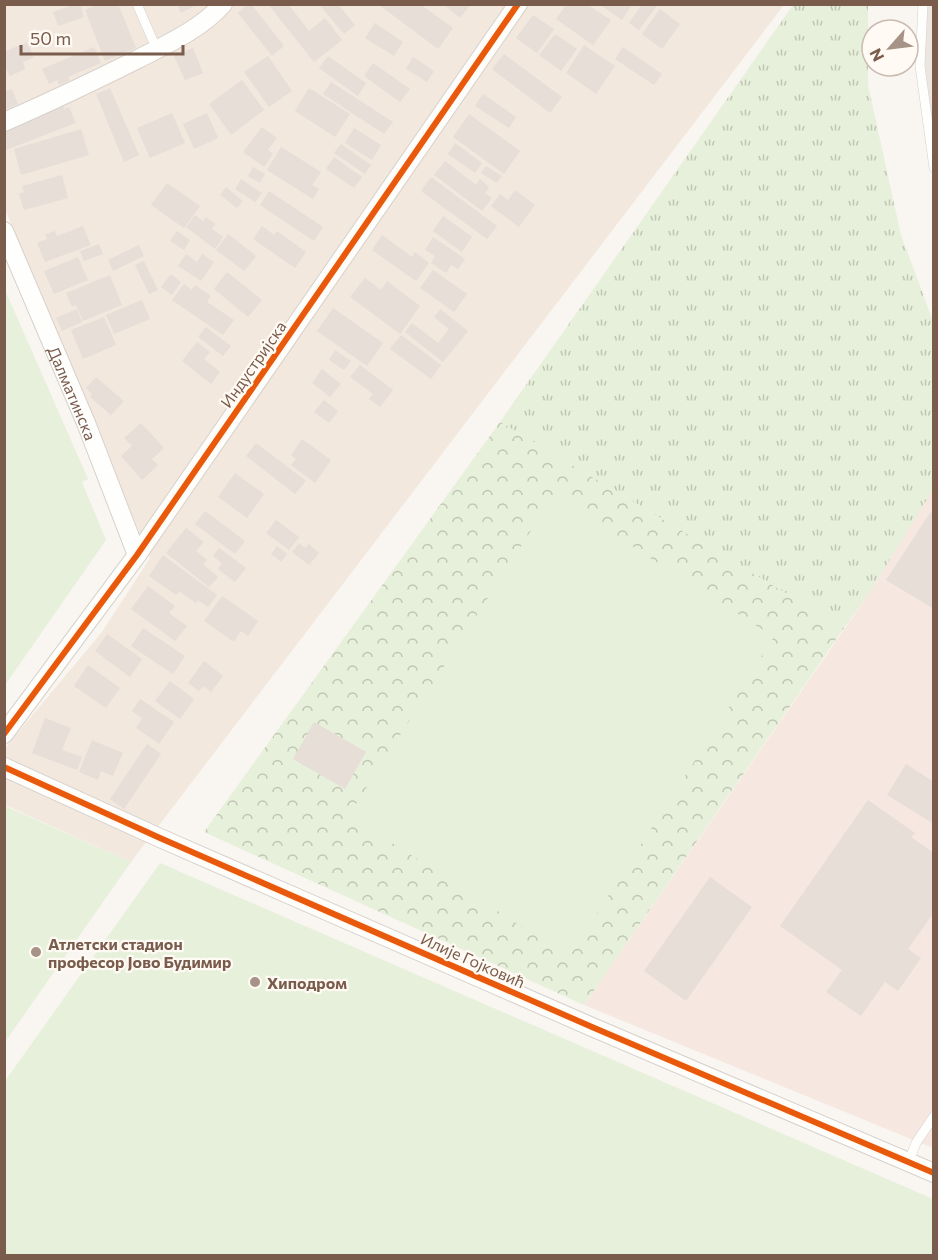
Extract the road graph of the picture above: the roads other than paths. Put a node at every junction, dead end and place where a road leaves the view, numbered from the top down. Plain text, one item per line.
1 (137, 4) edge
2 (223, 4) edge
3 (518, 4) edge
4 (923, 4) edge
5 (157, 50) junction
6 (4, 122) edge
7 (933, 168) edge
8 (4, 231) edge
9 (137, 555) junction
10 (4, 734) edge
11 (4, 767) edge
12 (933, 1116) edge
13 (909, 1161) junction
14 (933, 1173) edge

1 - 5 lane
2 - 5 street
3 - 9 street, Индустријска
4 - 7 lane
5 - 6 street
8 - 9 street, Далматинска
9 - 10 street, Индустријска
11 - 13 street, Илије Гојковић
12 - 13 lane
13 - 14 street, Илије Гојковић

